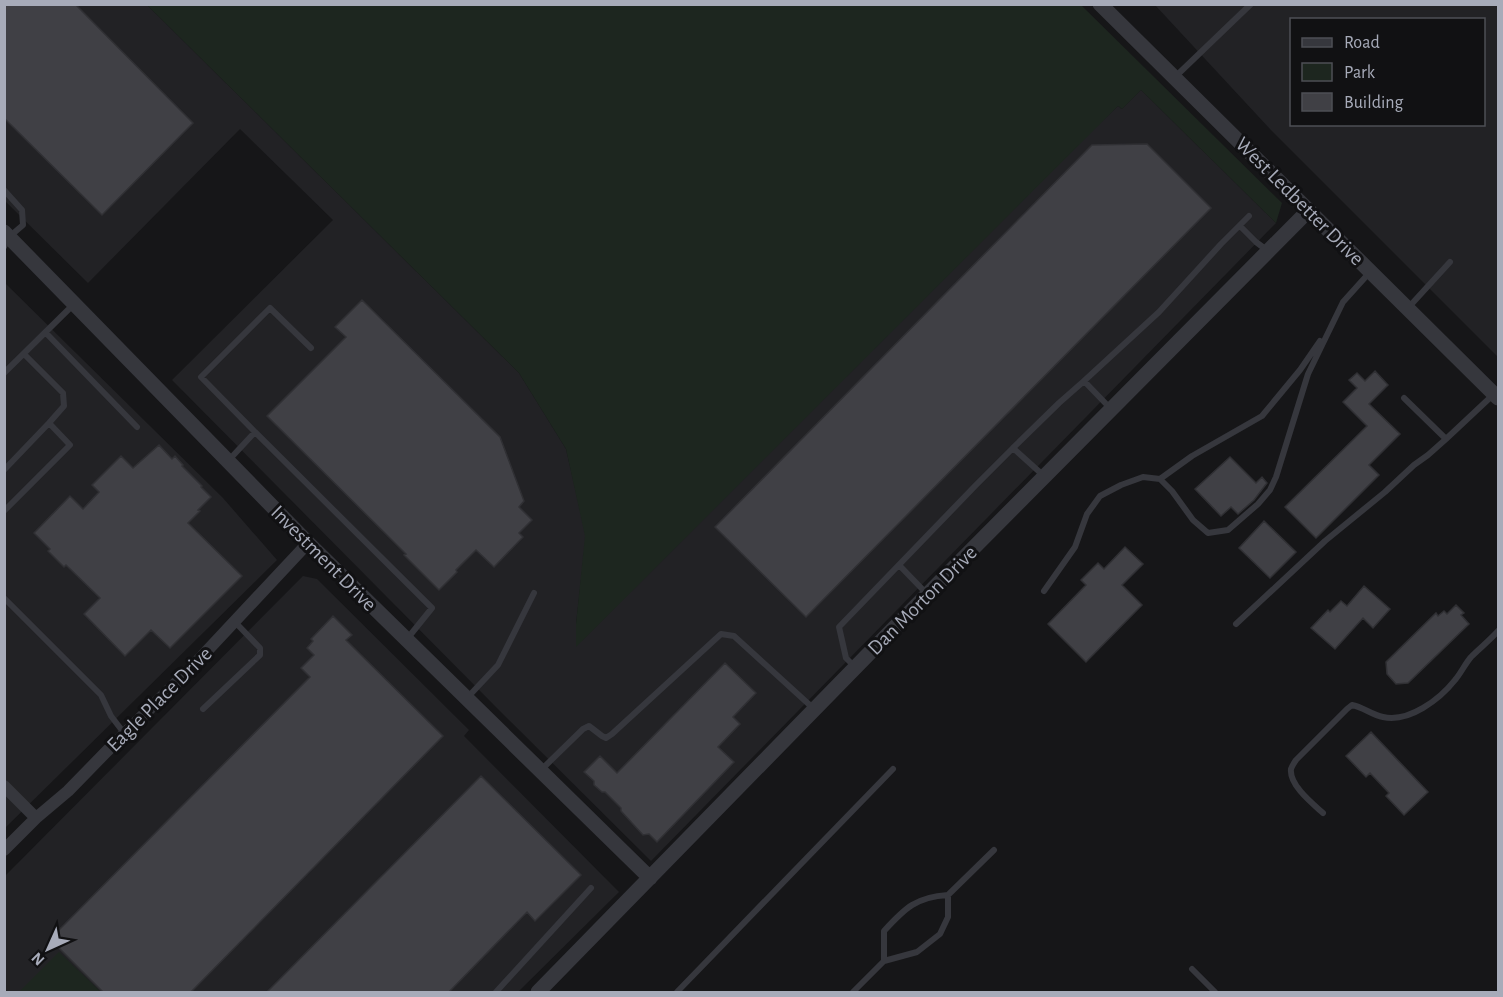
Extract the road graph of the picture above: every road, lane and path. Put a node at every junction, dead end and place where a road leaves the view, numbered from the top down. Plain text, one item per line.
1 (1251, 4) edge
2 (1108, 7) edge
3 (1175, 78) junction
4 (4, 190) edge
5 (1309, 210) junction
6 (1250, 216) dead end
7 (1240, 226) junction
8 (6, 239) edge
9 (1268, 251) junction
10 (1450, 262) dead end
11 (1371, 272) junction
12 (74, 304) junction
13 (1407, 308) junction
14 (1331, 325) junction
15 (46, 333) junction
16 (311, 348) dead end
17 (24, 354) junction
18 (4, 373) edge
19 (1084, 381) junction
20 (1496, 396) edge
21 (1404, 398) dead end
22 (1111, 409) junction
23 (49, 423) junction
24 (137, 427) dead end
25 (255, 432) junction
26 (1446, 439) junction
27 (1013, 448) junction
28 (228, 461) junction
29 (4, 470) edge
30 (1044, 477) junction
31 (1160, 479) junction
32 (4, 511) edge
33 (308, 543) junction
34 (899, 566) junction
35 (1044, 591) dead end
36 (534, 593) dead end
37 (927, 594) junction
38 (4, 598) edge
39 (234, 621) junction
40 (1236, 624) dead end
41 (1498, 631) edge
42 (406, 639) junction
43 (855, 667) junction
44 (466, 698) junction
45 (203, 709) dead end
46 (814, 709) junction
47 (124, 733) junction
48 (893, 769) dead end
49 (541, 771) junction
50 (4, 786) edge
51 (1323, 813) dead end
52 (36, 818) junction
53 (4, 849) edge
54 (994, 850) dead end
55 (650, 878) junction
56 (591, 888) dead end
57 (948, 895) junction
58 (884, 961) junction
59 (1192, 969) dead end
60 (496, 993) edge
61 (538, 993) edge
62 (677, 993) edge
63 (853, 993) edge
64 (1215, 993) edge

1 - 3 lane
2 - 3 street, West Ledbetter Drive
3 - 5 street, West Ledbetter Drive
4 - 8 lane
5 - 9 street, Dan Morton Drive
5 - 11 street, West Ledbetter Drive
6 - 7 lane
7 - 9 lane
7 - 19 lane
8 - 12 street, Investment Drive
9 - 22 street, Dan Morton Drive
10 - 13 lane
11 - 13 street, West Ledbetter Drive
11 - 14 lane
12 - 15 lane
12 - 28 street, Investment Drive
13 - 20 street, West Ledbetter Drive
14 - 31 lane
14 - 31 lane
15 - 17 lane
15 - 24 lane
16 - 25 lane
17 - 18 lane
17 - 23 lane
19 - 22 lane
19 - 27 lane
20 - 26 lane
21 - 26 lane
22 - 30 street, Dan Morton Drive
23 - 29 lane
23 - 32 lane
25 - 28 lane
25 - 42 lane
26 - 40 lane
27 - 30 lane
27 - 34 lane
28 - 33 street, Investment Drive
30 - 37 street, Dan Morton Drive
31 - 35 lane
33 - 39 street, Eagle Place Drive
33 - 42 street, Investment Drive
34 - 37 lane
34 - 43 lane
36 - 44 lane
37 - 43 street, Dan Morton Drive
38 - 47 lane
39 - 45 lane
39 - 47 street, Eagle Place Drive
41 - 51 lane
42 - 44 street, Investment Drive
43 - 46 street, Dan Morton Drive
44 - 49 street, Investment Drive
46 - 49 lane
46 - 55 street, Dan Morton Drive
47 - 52 street, Eagle Place Drive
48 - 62 lane
49 - 55 street, Investment Drive
50 - 52 street
52 - 53 street, Eagle Place Drive
54 - 57 lane
55 - 61 street, Dan Morton Drive
56 - 60 lane
57 - 58 lane
57 - 58 lane
58 - 63 lane
59 - 64 lane

